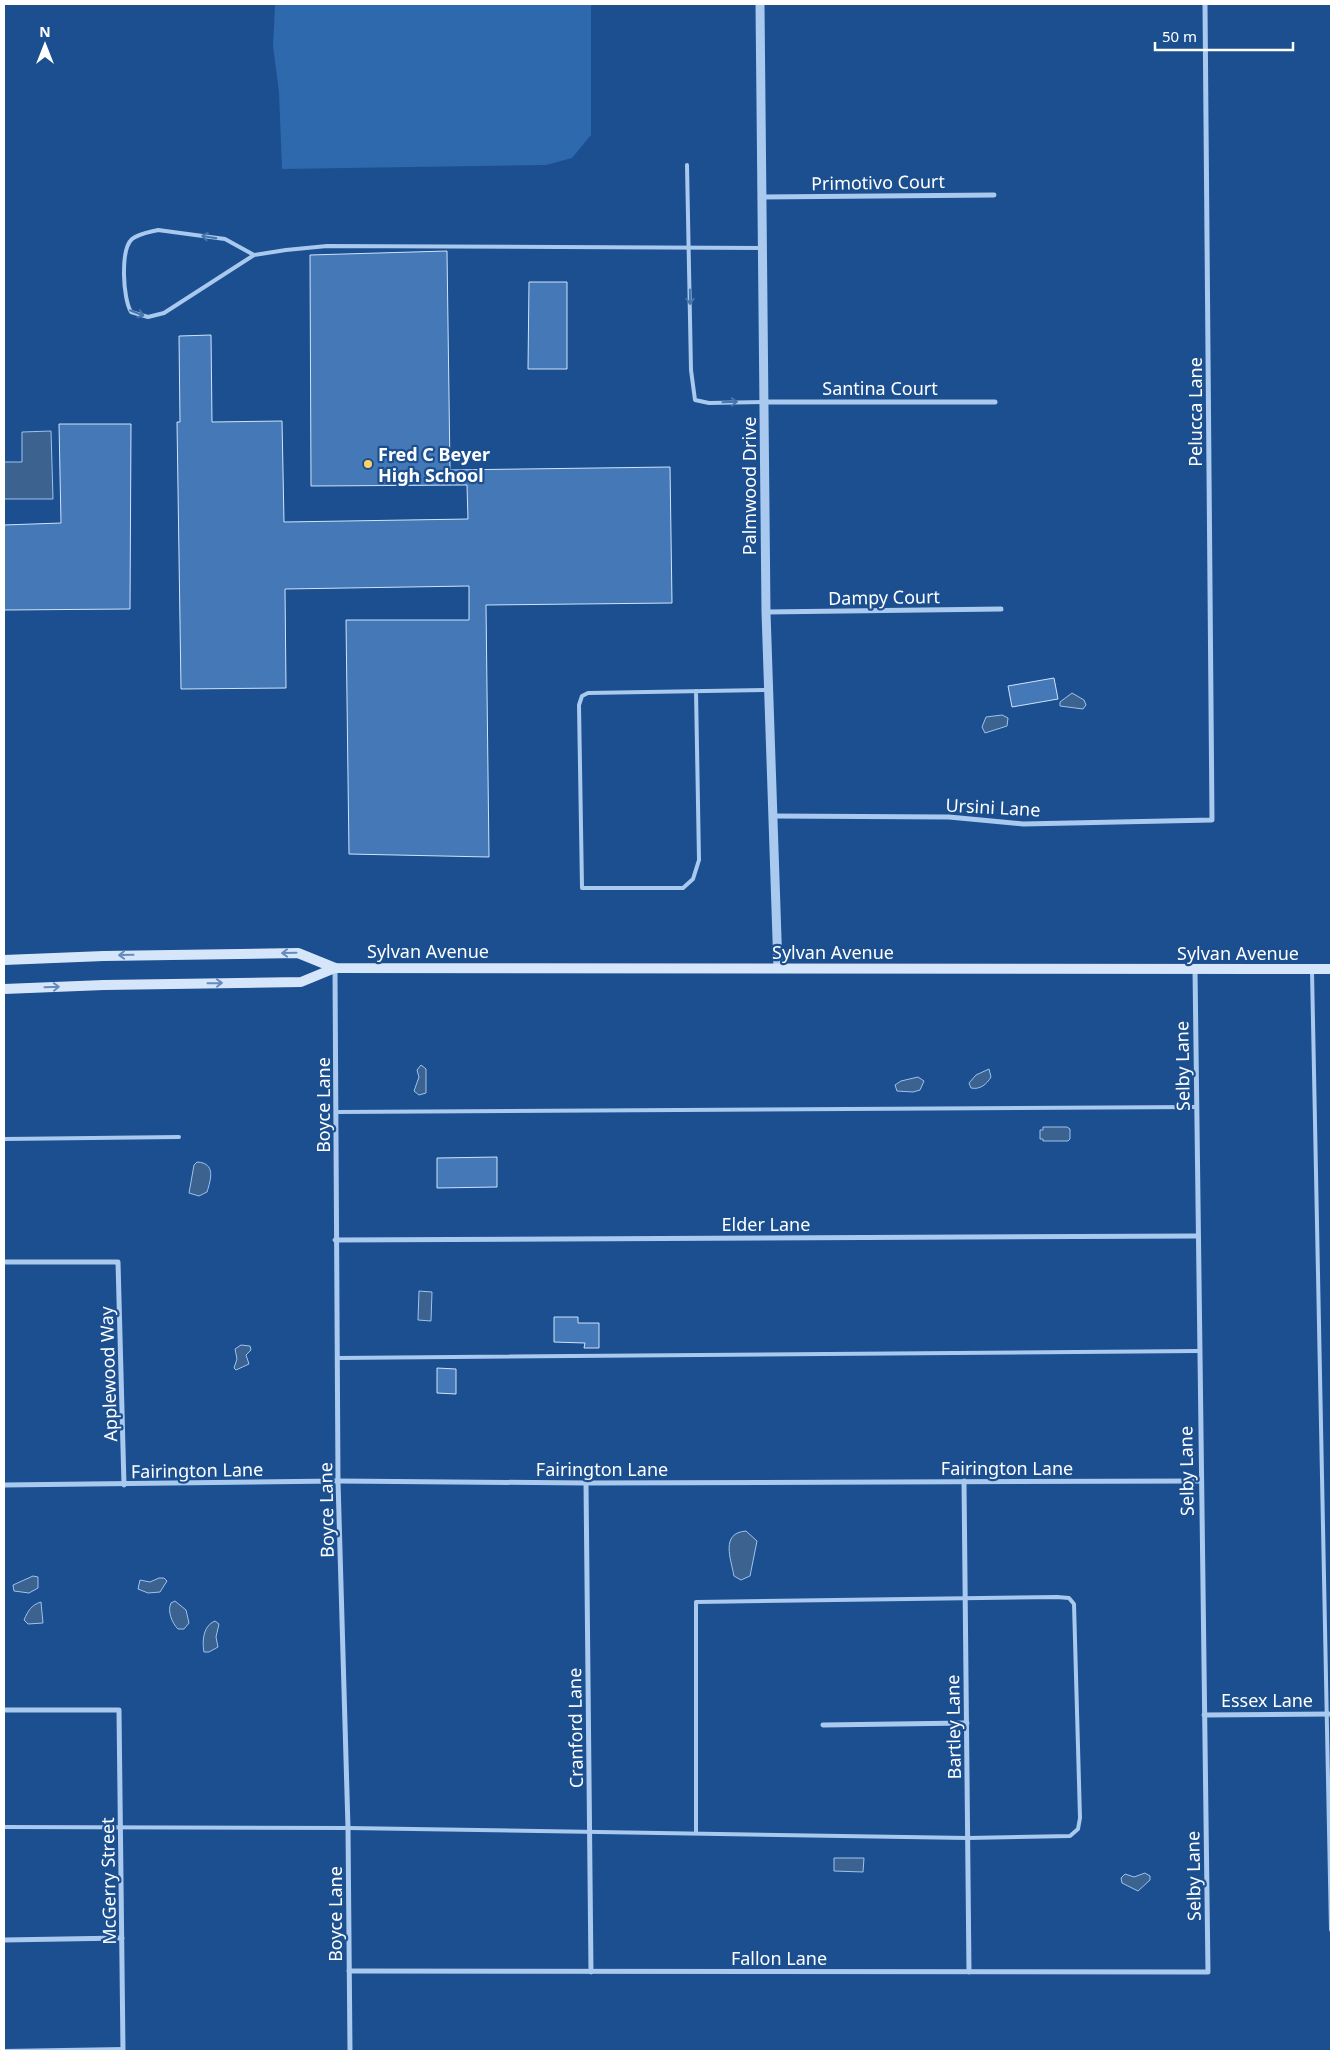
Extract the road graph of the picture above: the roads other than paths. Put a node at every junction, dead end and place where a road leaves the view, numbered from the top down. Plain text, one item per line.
1 (760, 4) edge
2 (1205, 4) edge
3 (687, 166) dead end
4 (994, 195) dead end
5 (762, 197) junction
6 (689, 248) junction
7 (763, 248) junction
8 (254, 255) junction
9 (765, 402) junction
10 (995, 402) dead end
11 (1001, 609) dead end
12 (766, 612) junction
13 (769, 690) junction
14 (696, 691) junction
15 (772, 816) junction
16 (1212, 820) joint
17 (4, 960) edge
18 (335, 968) junction
19 (778, 968) junction
20 (1331, 968) edge
21 (1194, 969) junction
22 (1312, 969) junction
23 (4, 989) edge
24 (1196, 1107) junction
25 (337, 1112) junction
26 (179, 1137) dead end
27 (4, 1138) edge
28 (1197, 1236) junction
29 (335, 1240) junction
30 (4, 1262) edge
31 (1198, 1351) junction
32 (337, 1358) junction
33 (1200, 1480) junction
34 (338, 1482) junction
35 (964, 1482) junction
36 (586, 1483) junction
37 (4, 1485) edge
38 (124, 1485) junction
39 (965, 1599) junction
40 (4, 1710) edge
41 (1330, 1714) edge
42 (1204, 1715) junction
43 (967, 1723) junction
44 (823, 1725) dead end
45 (121, 1826) junction
46 (4, 1827) edge
47 (348, 1828) junction
48 (590, 1832) junction
49 (696, 1834) junction
50 (968, 1838) junction
51 (1331, 1930) edge
52 (122, 1938) junction
53 (4, 1940) edge
54 (349, 1971) junction
55 (590, 1972) junction
56 (969, 1972) junction
57 (1208, 1972) joint
58 (123, 2050) edge
59 (4, 2051) edge
60 (350, 2051) edge

1 - 5 street, Palmwood Drive
2 - 16 street, Pelucca Lane
3 - 6 lane
4 - 5 street, Primotivo Court
5 - 7 street, Palmwood Drive
6 - 7 lane
6 - 8 lane
6 -> 9 lane
7 - 9 street, Palmwood Drive
8 -> 8 lane
9 - 10 street, Santina Court
9 - 12 street, Palmwood Drive
11 - 12 street, Dampy Court
12 - 13 street, Palmwood Drive
13 - 14 lane
13 - 15 street, Palmwood Drive
14 - 14 lane
15 - 16 street, Ursini Lane
15 - 19 street, Palmwood Drive
18 -> 17 main road, Sylvan Avenue
18 - 19 main road, Sylvan Avenue
23 -> 18 main road, Sylvan Avenue
18 - 25 street, Boyce Lane
19 - 21 main road, Sylvan Avenue
20 - 22 main road, Sylvan Avenue
21 - 22 main road, Sylvan Avenue
21 - 24 street, Selby Lane
22 - 41 lane
24 - 25 lane
24 - 28 street, Selby Lane
25 - 29 street, Boyce Lane
26 - 27 lane
28 - 29 street, Elder Lane
28 - 31 street, Selby Lane
29 - 32 street, Boyce Lane
30 - 38 street, Applewood Way
31 - 32 lane
31 - 33 street, Selby Lane
32 - 34 street, Boyce Lane
33 - 35 street, Fairington Lane
33 - 42 street, Selby Lane
34 - 36 street, Fairington Lane
34 - 38 street, Fairington Lane
34 - 47 street, Boyce Lane
35 - 36 street, Fairington Lane
35 - 39 street, Bartley Lane
36 - 48 street, Cranford Lane
37 - 38 street, Fairington Lane
39 - 43 street, Bartley Lane
39 - 49 lane
39 - 50 lane
40 - 45 street, McGerry Street
41 - 42 street, Essex Lane
41 - 51 lane
42 - 57 street, Selby Lane
43 - 44 street
43 - 50 street, Bartley Lane
45 - 46 lane
45 - 47 lane
45 - 52 street, McGerry Street
47 - 48 lane
47 - 54 street, Boyce Lane
48 - 49 lane
48 - 55 street, Cranford Lane
49 - 50 lane
50 - 56 street, Bartley Lane
52 - 53 street
52 - 58 street, McGerry Street
54 - 55 street, Fallon Lane
54 - 60 street, Boyce Lane
55 - 56 street, Fallon Lane
56 - 57 street, Fallon Lane
58 - 59 lane

